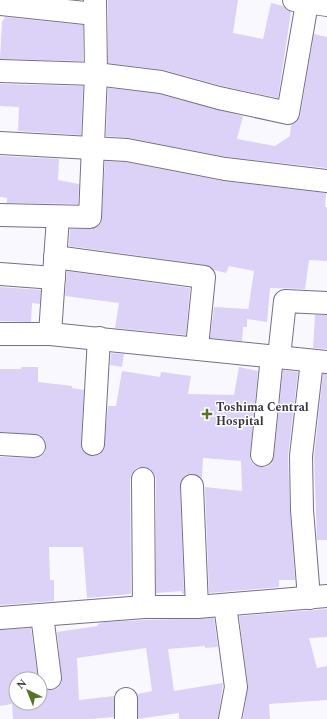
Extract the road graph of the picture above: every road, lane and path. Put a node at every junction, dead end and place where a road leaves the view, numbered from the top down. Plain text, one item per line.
1 (309, 3) edge
2 (0, 4) edge
3 (95, 7) edge
4 (0, 71) edge
5 (96, 74) junction
6 (0, 143) edge
7 (93, 147) junction
8 (327, 181) edge
9 (0, 215) edge
10 (58, 217) junction
11 (55, 268) junction
12 (0, 274) edge
13 (327, 303) edge
14 (0, 334) edge
15 (50, 334) junction
16 (99, 338) junction
17 (197, 348) junction
18 (275, 357) junction
19 (319, 361) edge
20 (0, 444) edge
21 (94, 444) dead end
22 (34, 446) dead end
23 (262, 455) dead end
24 (143, 479) dead end
25 (192, 486) dead end
26 (318, 597) edge
27 (225, 605) junction
28 (144, 606) junction
29 (197, 607) junction
30 (42, 615) junction
31 (0, 618) edge
32 (50, 678) dead end
33 (230, 719) edge

1 - 5 street
2 - 3 street
3 - 5 street
4 - 5 street
5 - 7 street
6 - 7 street
7 - 8 street
7 - 10 street
9 - 10 street
10 - 11 street
11 - 12 street
11 - 15 street
11 - 17 street
13 - 18 street
14 - 15 street
15 - 16 street
16 - 17 street
16 - 21 street
17 - 18 street
18 - 19 street
18 - 23 street
19 - 26 street
20 - 22 street
24 - 28 street
25 - 29 street
26 - 27 street
27 - 29 street
27 - 33 street
28 - 29 street
28 - 30 street
30 - 31 street
30 - 32 street

